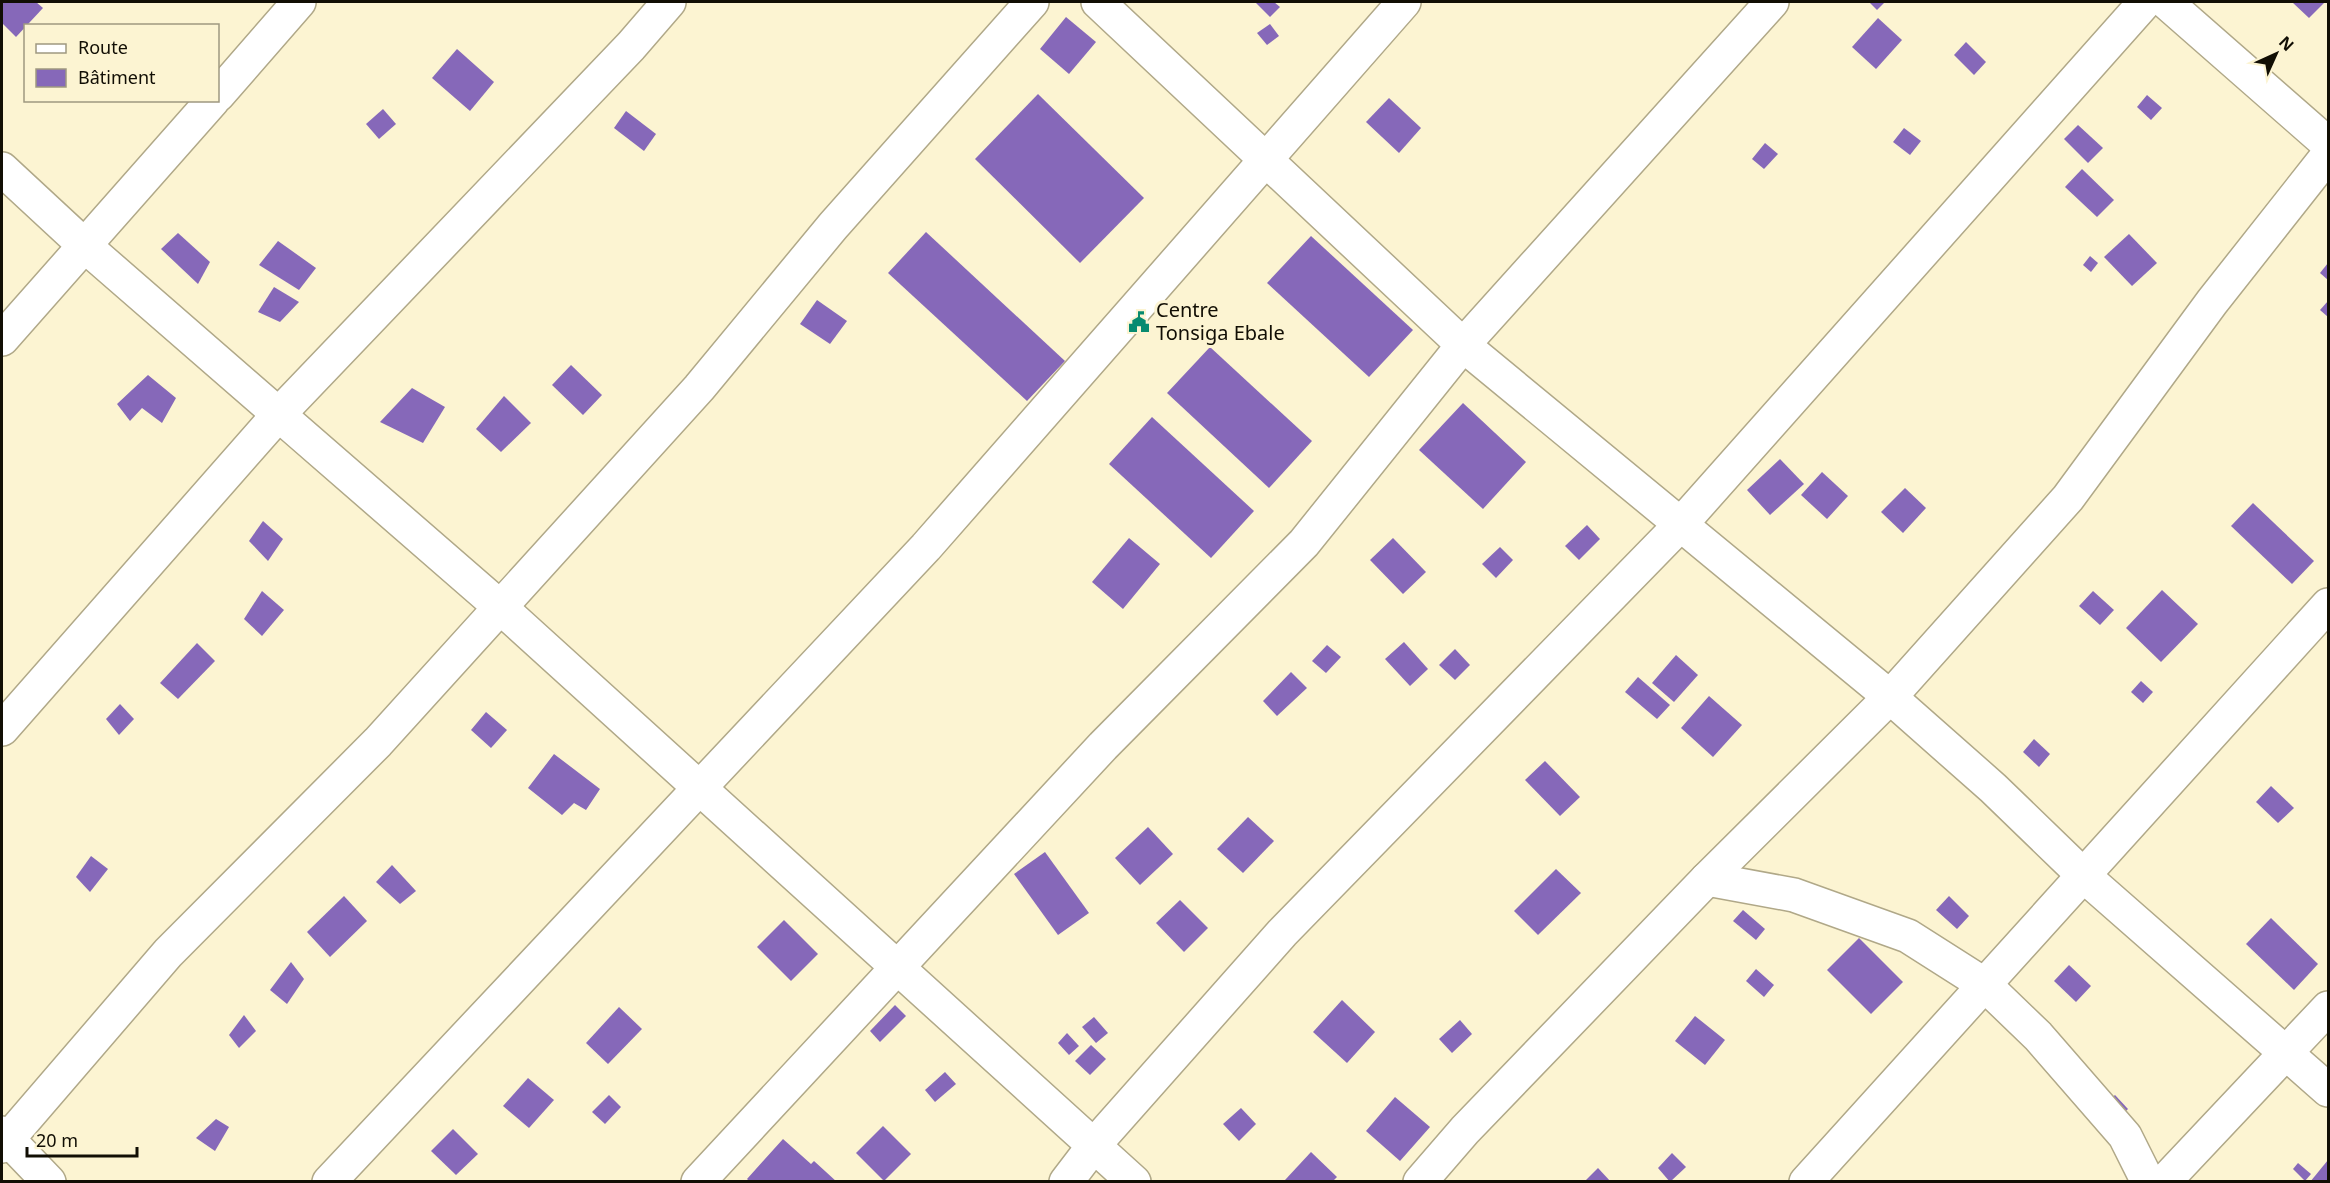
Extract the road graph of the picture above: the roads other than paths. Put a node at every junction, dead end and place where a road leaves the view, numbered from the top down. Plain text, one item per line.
1 (299, 2) edge
2 (669, 2) edge
3 (1032, 2) edge
4 (1098, 2) edge
5 (1404, 2) edge
6 (1772, 2) edge
7 (2145, 2) edge
8 (2166, 2) edge
9 (219, 94) edge
10 (211, 102) edge
11 (2328, 144) edge
12 (2328, 156) edge
13 (1266, 159) junction
14 (2, 169) edge
15 (85, 246) junction
16 (2, 339) edge
17 (1464, 345) junction
18 (278, 415) junction
19 (1681, 524) junction
20 (2328, 605) edge
21 (500, 607) junction
22 (1890, 697) junction
23 (2, 729) edge
24 (701, 788) junction
25 (2084, 876) junction
26 (1707, 879) junction
27 (897, 964) junction
28 (1986, 985) junction
29 (2328, 1008) edge
30 (2287, 1052) junction
31 (2328, 1090) edge
32 (4, 1139) edge
33 (1095, 1144) junction
34 (49, 1182) edge
35 (329, 1182) edge
36 (698, 1182) edge
37 (1066, 1182) edge
38 (1134, 1182) edge
39 (1420, 1182) edge
40 (1806, 1182) edge
41 (2148, 1182) edge
42 (2164, 1182) edge

1 - 9 street
2 - 18 street
3 - 21 street
4 - 13 street
5 - 13 street
6 - 17 street
7 - 19 street
8 - 11 street
10 - 15 street
12 - 22 street
13 - 17 street
13 - 24 street
14 - 15 street
15 - 16 street
15 - 18 street
17 - 19 street
17 - 27 street
18 - 21 street
18 - 23 street
19 - 22 street
19 - 33 street
20 - 25 street
21 - 24 street
21 - 32 street
22 - 25 street
22 - 26 street
24 - 27 street
24 - 35 street
25 - 28 street
25 - 30 street
26 - 28 street
26 - 39 street
27 - 33 street
27 - 36 street
28 - 40 street
28 - 41 street
29 - 30 street
30 - 31 street
30 - 42 street
32 - 34 street
33 - 37 street
33 - 38 street

